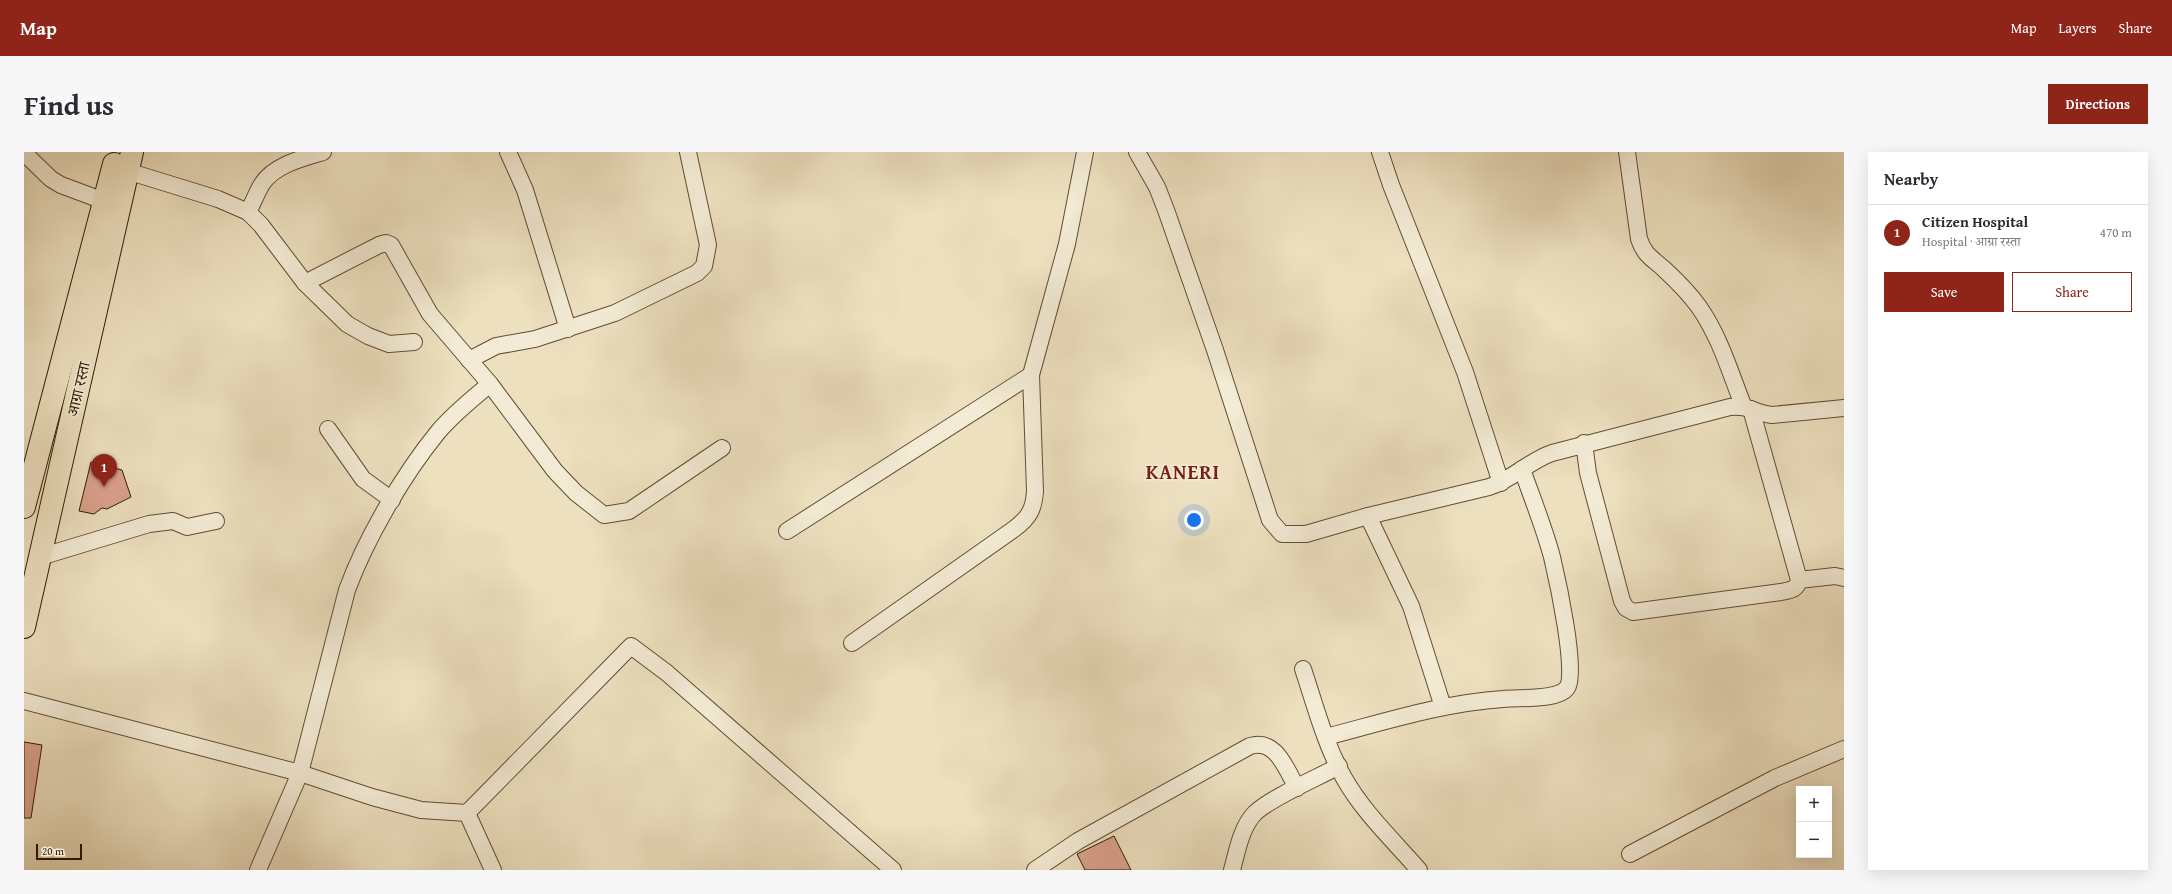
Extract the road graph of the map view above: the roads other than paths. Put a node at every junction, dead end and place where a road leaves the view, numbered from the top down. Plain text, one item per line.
1 (117, 152) edge
2 (323, 152) edge
3 (508, 152) edge
4 (688, 152) edge
5 (1085, 152) edge
6 (1137, 152) edge
7 (1380, 152) edge
8 (1627, 152) edge
9 (24, 153) edge
10 (130, 162) edge
11 (104, 201) junction
12 (248, 212) junction
13 (305, 283) junction
14 (568, 329) junction
15 (414, 342) dead end
16 (469, 360) junction
17 (1031, 375) junction
18 (490, 384) junction
19 (1747, 407) junction
20 (1844, 408) edge
21 (328, 429) dead end
22 (1584, 443) junction
23 (722, 448) dead end
24 (1522, 468) junction
25 (1501, 482) junction
26 (392, 500) junction
27 (24, 507) edge
28 (1368, 516) junction
29 (216, 521) dead end
30 (787, 531) dead end
31 (40, 557) junction
32 (1844, 578) edge
33 (1799, 580) junction
34 (24, 627) edge
35 (852, 643) dead end
36 (1303, 669) dead end
37 (24, 701) edge
38 (1443, 707) junction
39 (1326, 737) junction
40 (1844, 749) edge
41 (1339, 766) junction
42 (300, 773) junction
43 (1297, 788) junction
44 (467, 814) junction
45 (1630, 854) dead end
46 (258, 870) edge
47 (493, 870) edge
48 (893, 870) edge
49 (1035, 870) edge
50 (1232, 870) edge
51 (1419, 870) edge

1 - 11 highway
2 - 12 street
3 - 14 street
4 - 14 street
5 - 17 street
6 - 28 street
7 - 25 street
8 - 19 street
9 - 11 street
10 - 12 street
10 - 31 highway, आग्रा रस्ता
11 - 27 highway
12 - 13 street
13 - 15 street
13 - 16 street
14 - 16 street
16 - 18 street
17 - 30 street
17 - 35 street
18 - 23 street
18 - 26 street
19 - 20 street
19 - 22 street
19 - 33 street
21 - 26 street
22 - 24 street
22 - 33 street
24 - 25 street
24 - 38 street
25 - 28 street
26 - 42 street
28 - 38 street
29 - 31 street
31 - 34 highway, आग्रा रस्ता
32 - 33 street
36 - 39 street
37 - 42 street
38 - 39 street
39 - 41 street
40 - 45 street
41 - 43 street
41 - 51 street
42 - 44 street
42 - 46 street
43 - 49 street
43 - 50 street
44 - 47 street
44 - 48 street

